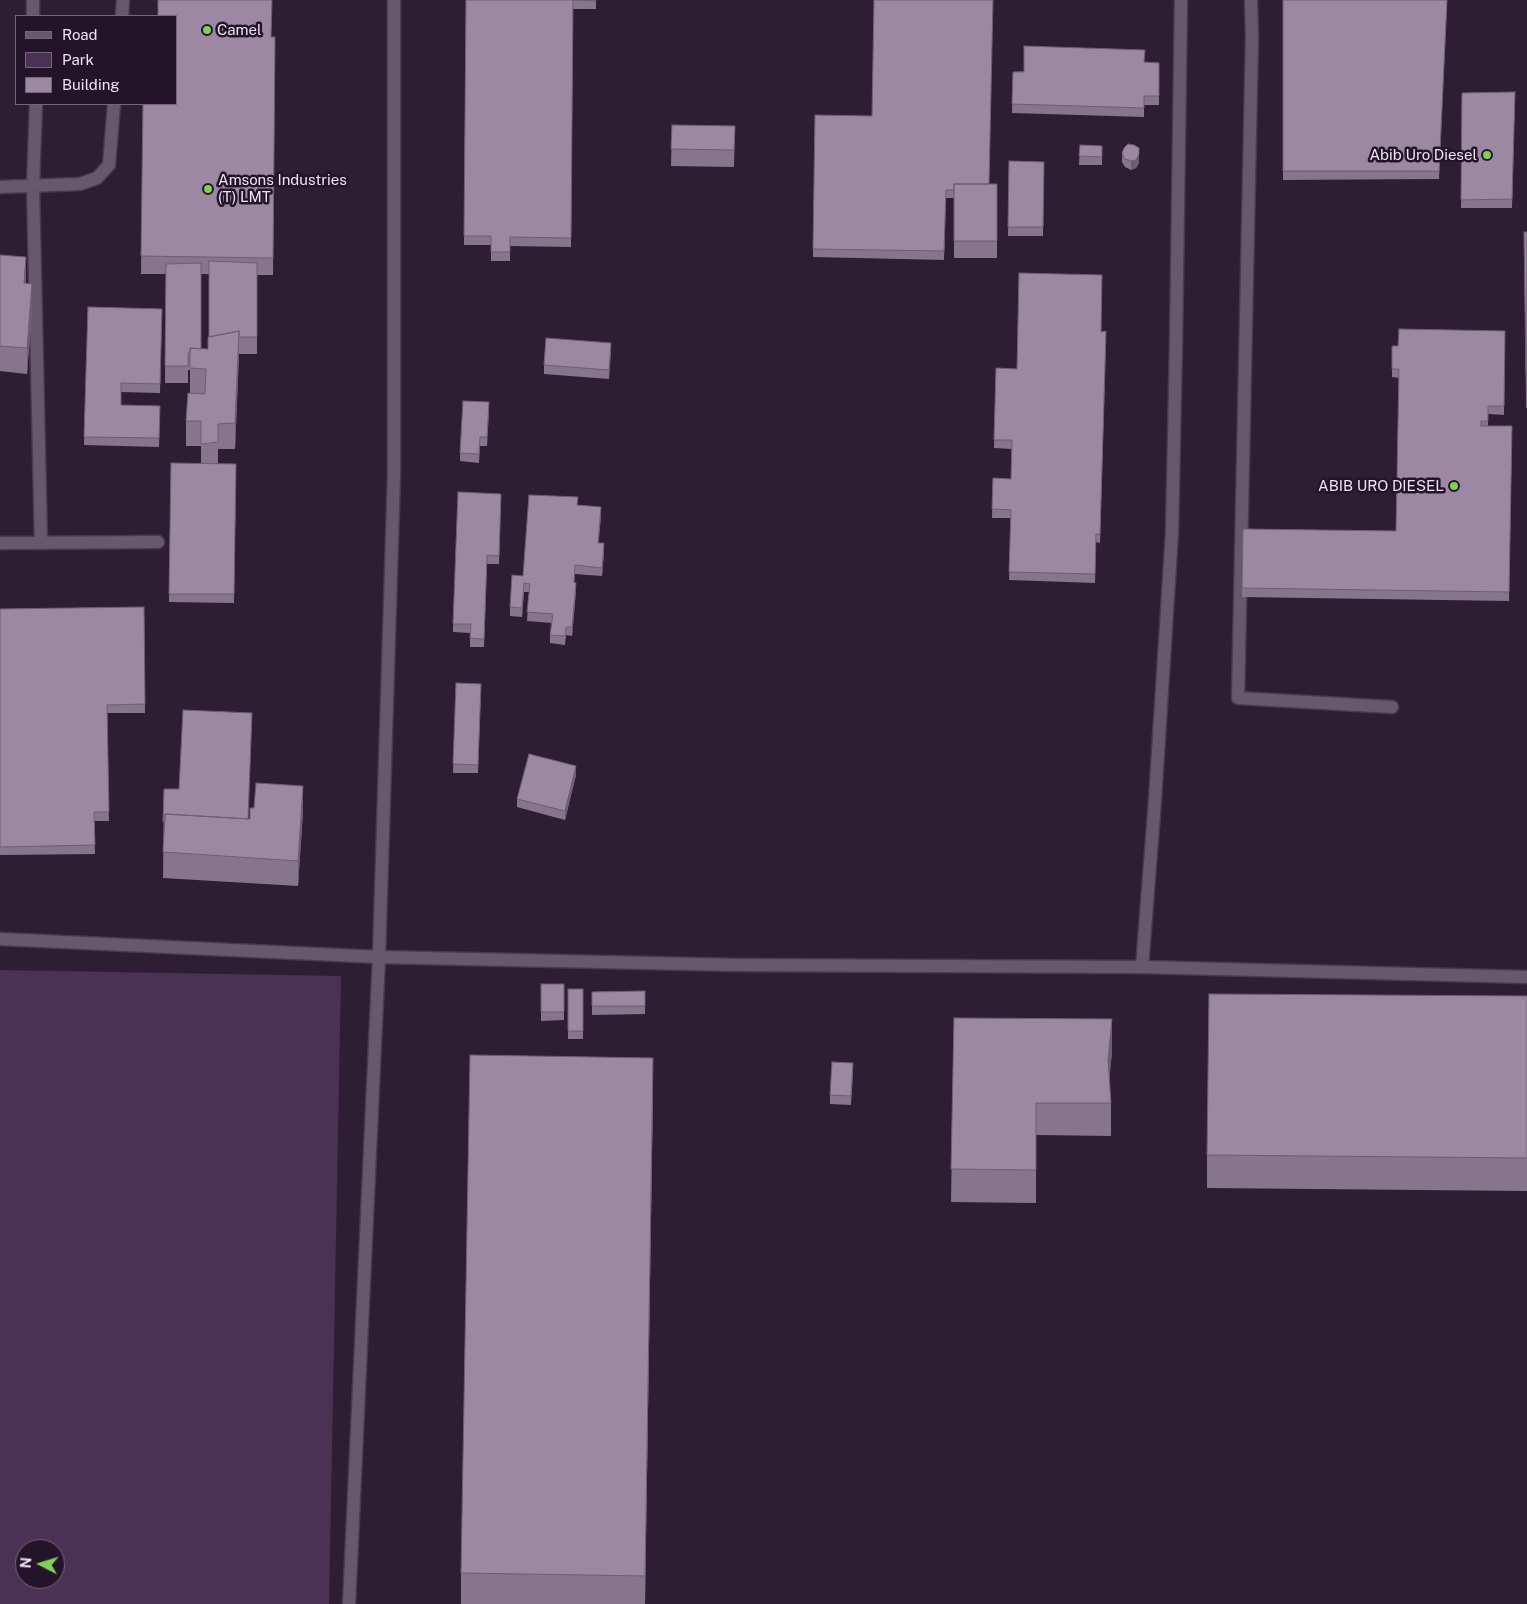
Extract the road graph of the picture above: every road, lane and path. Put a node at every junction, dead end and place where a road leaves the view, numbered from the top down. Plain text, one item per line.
1 (33, 0) edge
2 (123, 0) edge
3 (394, 0) edge
4 (1181, 0) edge
5 (1251, 0) edge
6 (34, 15) edge
7 (122, 15) edge
8 (36, 105) edge
9 (114, 105) edge
10 (0, 186) edge
11 (33, 186) junction
12 (158, 542) dead end
13 (0, 543) edge
14 (41, 543) junction
15 (1392, 707) dead end
16 (0, 938) edge
17 (379, 957) junction
18 (1142, 967) junction
19 (1527, 976) edge
20 (350, 1604) edge

1 - 6 lane
2 - 7 lane
3 - 17 lane
4 - 18 lane
5 - 15 lane
8 - 11 lane
9 - 11 lane
10 - 11 lane
11 - 14 lane
12 - 14 lane
13 - 14 lane
16 - 17 lane
17 - 18 lane
17 - 20 lane
18 - 19 lane

